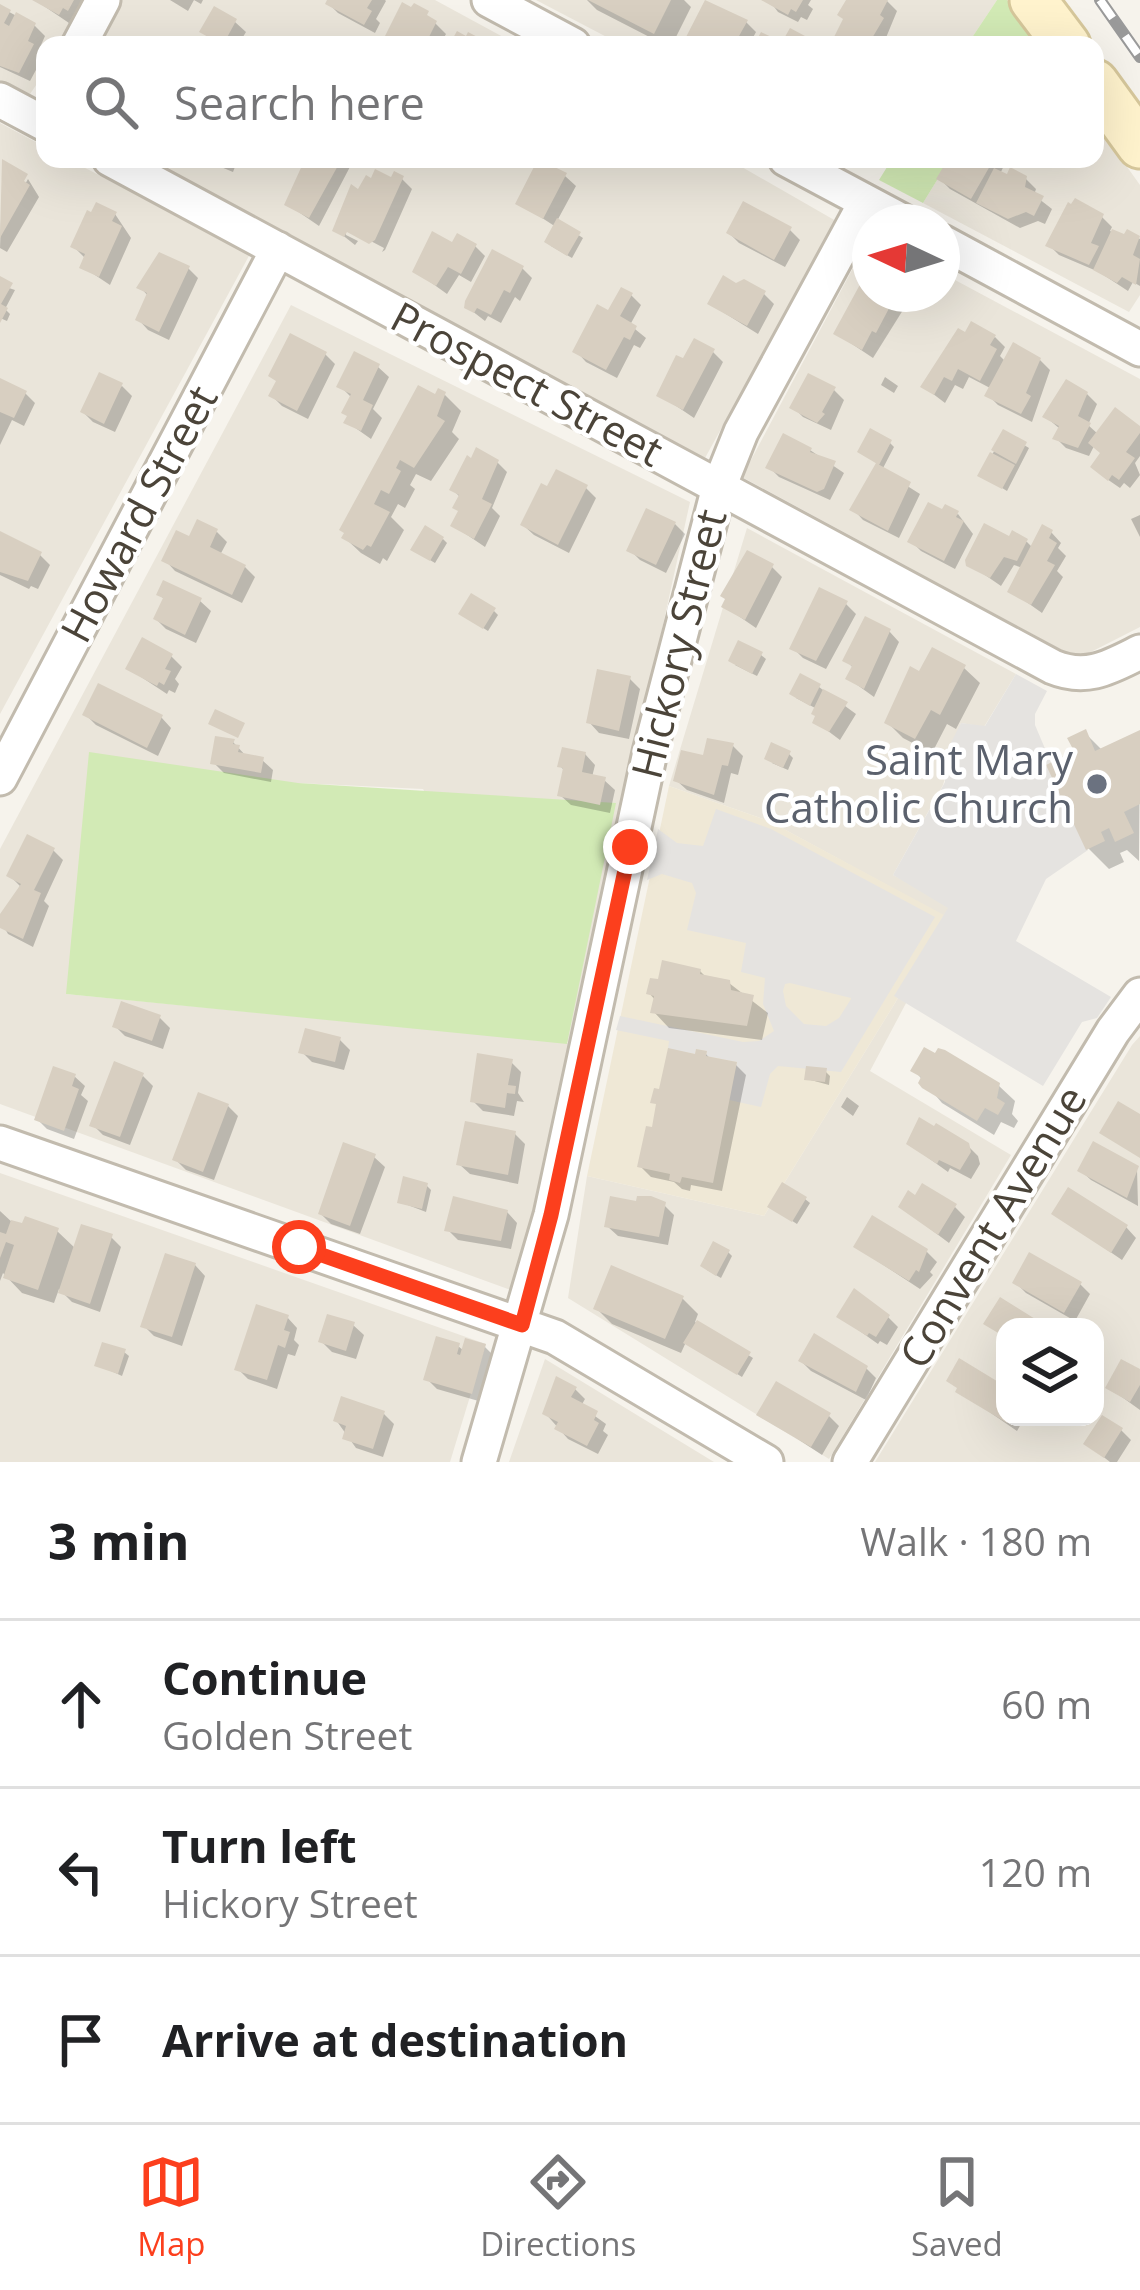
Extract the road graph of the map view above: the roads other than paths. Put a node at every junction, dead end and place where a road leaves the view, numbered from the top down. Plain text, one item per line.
1 (103, 0) edge
2 (489, 0) edge
3 (1034, 0) edge
4 (84, 36) edge
5 (557, 36) edge
6 (1060, 36) edge
7 (1104, 95) edge
8 (0, 100) edge
9 (36, 115) edge
10 (1140, 145) edge
11 (127, 168) edge
12 (803, 168) edge
13 (866, 202) junction
14 (870, 204) edge
15 (278, 250) junction
16 (960, 252) edge
17 (1140, 349) edge
18 (719, 487) junction
19 (1140, 652) edge
20 (0, 778) edge
21 (1140, 995) edge
22 (0, 1143) edge
23 (522, 1325) junction
24 (479, 1462) edge
25 (766, 1462) edge
26 (850, 1462) edge

1 - 4 street
2 - 5 street
3 - 6 main road
7 - 10 main road
8 - 9 street
11 - 15 street, Prospect Street
12 - 13 street
13 - 14 street
13 - 18 street, Hickory Street
15 - 18 street, Prospect Street
15 - 20 street, Howard Street
16 - 17 street
18 - 19 street, Prospect Street
18 - 23 street, Hickory Street
21 - 26 street, Convent Avenue
22 - 23 street
23 - 24 street, Hickory Street
23 - 25 street

